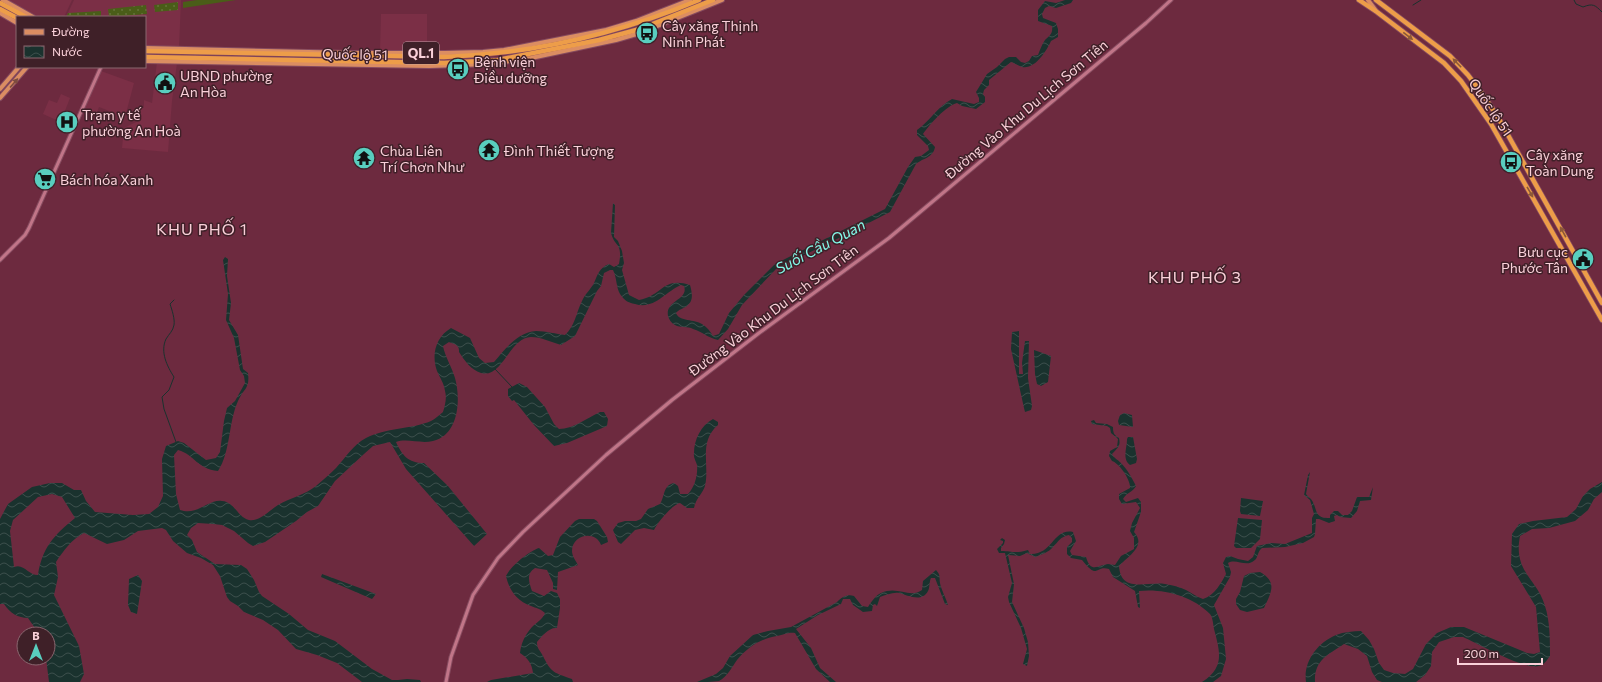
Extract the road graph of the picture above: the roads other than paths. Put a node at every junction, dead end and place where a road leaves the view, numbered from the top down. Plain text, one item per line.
1 (3, 0) edge
2 (690, 0) edge
3 (699, 0) edge
4 (714, 0) edge
5 (722, 0) edge
6 (1171, 0) edge
7 (1359, 0) edge
8 (1378, 0) edge
9 (1366, 1) edge
10 (0, 3) edge
11 (0, 9) edge
12 (0, 13) edge
13 (24, 16) edge
14 (32, 16) edge
15 (16, 17) edge
16 (16, 22) edge
17 (550, 43) junction
18 (590, 44) junction
19 (146, 50) edge
20 (146, 57) edge
21 (146, 60) edge
22 (206, 60) junction
23 (444, 60) junction
24 (18, 68) edge
25 (27, 68) edge
26 (101, 68) edge
27 (0, 89) edge
28 (0, 98) edge
29 (0, 260) edge
30 (1602, 303) edge
31 (1602, 320) edge
32 (446, 682) edge

1 - 14 main road
2 - 17 main road, Quốc lộ 51 / QL.1
3 - 17 highway, Quốc lộ 51 / QL.1
4 - 18 highway, Quốc lộ 51 / QL.1
5 - 18 main road, Quốc lộ 51 / QL.1
6 - 32 street, Đường Vào Khu Du Lịch Sơn Tiên
7 - 9 highway, Quốc lộ 51
30 -> 8 highway, Quốc lộ 51
9 -> 31 highway, Quốc lộ 51
10 - 13 highway
11 - 15 highway
12 - 16 main road
17 - 23 highway, Quốc lộ 51 / QL.1
18 - 23 highway, Quốc lộ 51 / QL.1
19 - 23 highway, Quốc lộ 51 / QL.1
20 - 22 highway, Quốc lộ 51 / QL.1
21 - 22 main road, Quốc lộ 51 / QL.1
22 - 23 highway, Quốc lộ 51 / QL.1
24 - 27 main road
28 -> 25 main road
26 - 29 street

